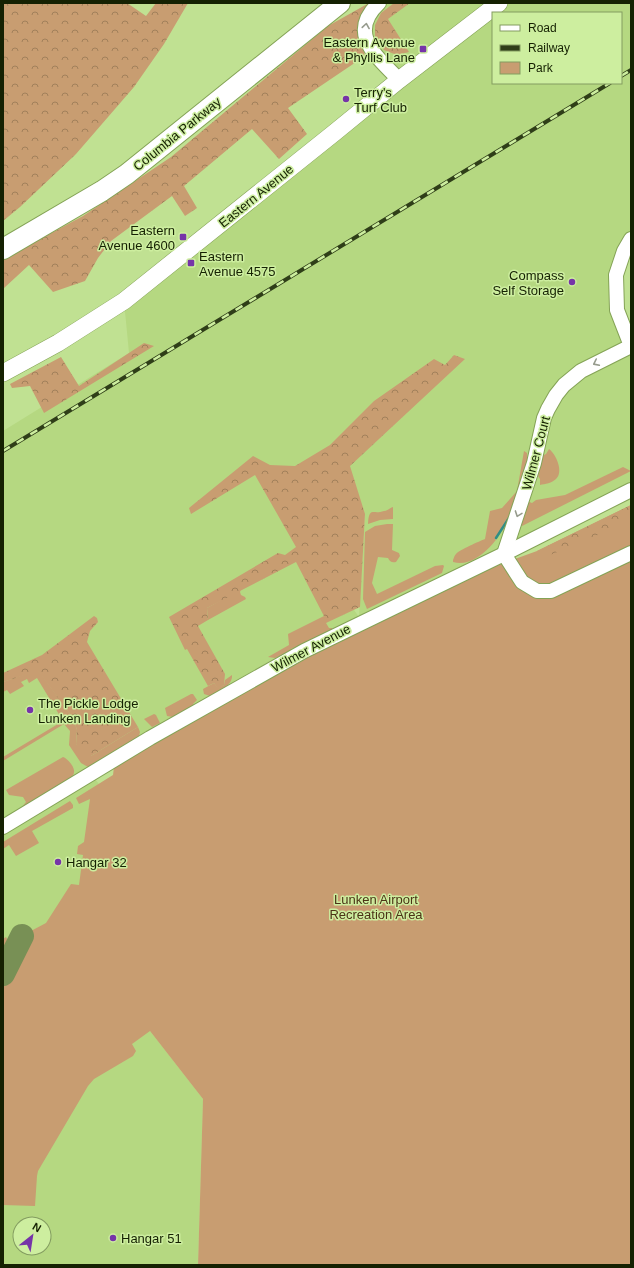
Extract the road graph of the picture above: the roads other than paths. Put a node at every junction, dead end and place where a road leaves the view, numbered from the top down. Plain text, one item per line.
1 (320, 3) edge
2 (340, 3) edge
3 (352, 3) edge
4 (379, 3) edge
5 (499, 3) edge
6 (315, 23) junction
7 (400, 80) junction
8 (3, 236) edge
9 (631, 239) edge
10 (3, 249) edge
11 (631, 346) edge
12 (3, 373) edge
13 (631, 490) edge
14 (631, 553) edge
15 (504, 554) junction
16 (3, 827) edge

1 - 8 highway, Columbia Parkway
2 - 6 highway, Columbia Parkway
3 - 6 highway
7 -> 4 street
5 - 7 main road, Eastern Avenue
6 - 10 highway, Columbia Parkway
7 - 12 main road, Eastern Avenue
9 - 11 street
11 -> 15 street, Wilmer Court
13 - 15 street, Wilmer Avenue
14 - 15 street
15 - 16 street, Wilmer Avenue

